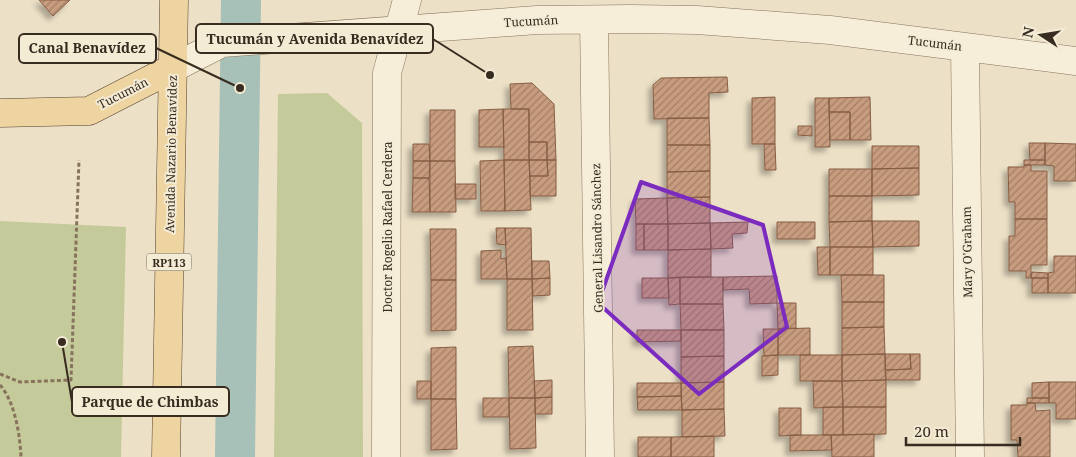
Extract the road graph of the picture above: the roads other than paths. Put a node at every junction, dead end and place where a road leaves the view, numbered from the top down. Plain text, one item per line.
1 (174, 0) edge
2 (407, 0) edge
3 (600, 13) edge
4 (398, 31) junction
5 (965, 47) junction
6 (1076, 61) edge
7 (173, 68) junction
8 (0, 112) edge
9 (166, 457) edge
10 (386, 457) edge
11 (600, 457) edge
12 (970, 457) edge

1 - 7 main road, Avenida Nazario Benavídez / RP113
2 - 4 street, Doctor Rogelio Rafael Cerdera
3 - 4 street, Tucumán
3 - 5 street, Tucumán
3 - 11 street, General Lisandro Sánchez
4 - 7 street, Tucumán
4 - 10 street, Doctor Rogelio Rafael Cerdera
5 - 6 street, Tucumán
5 - 12 street, Mary O'Graham
7 - 8 main road, Tucumán
7 - 9 main road, Avenida Nazario Benavídez / RP113

